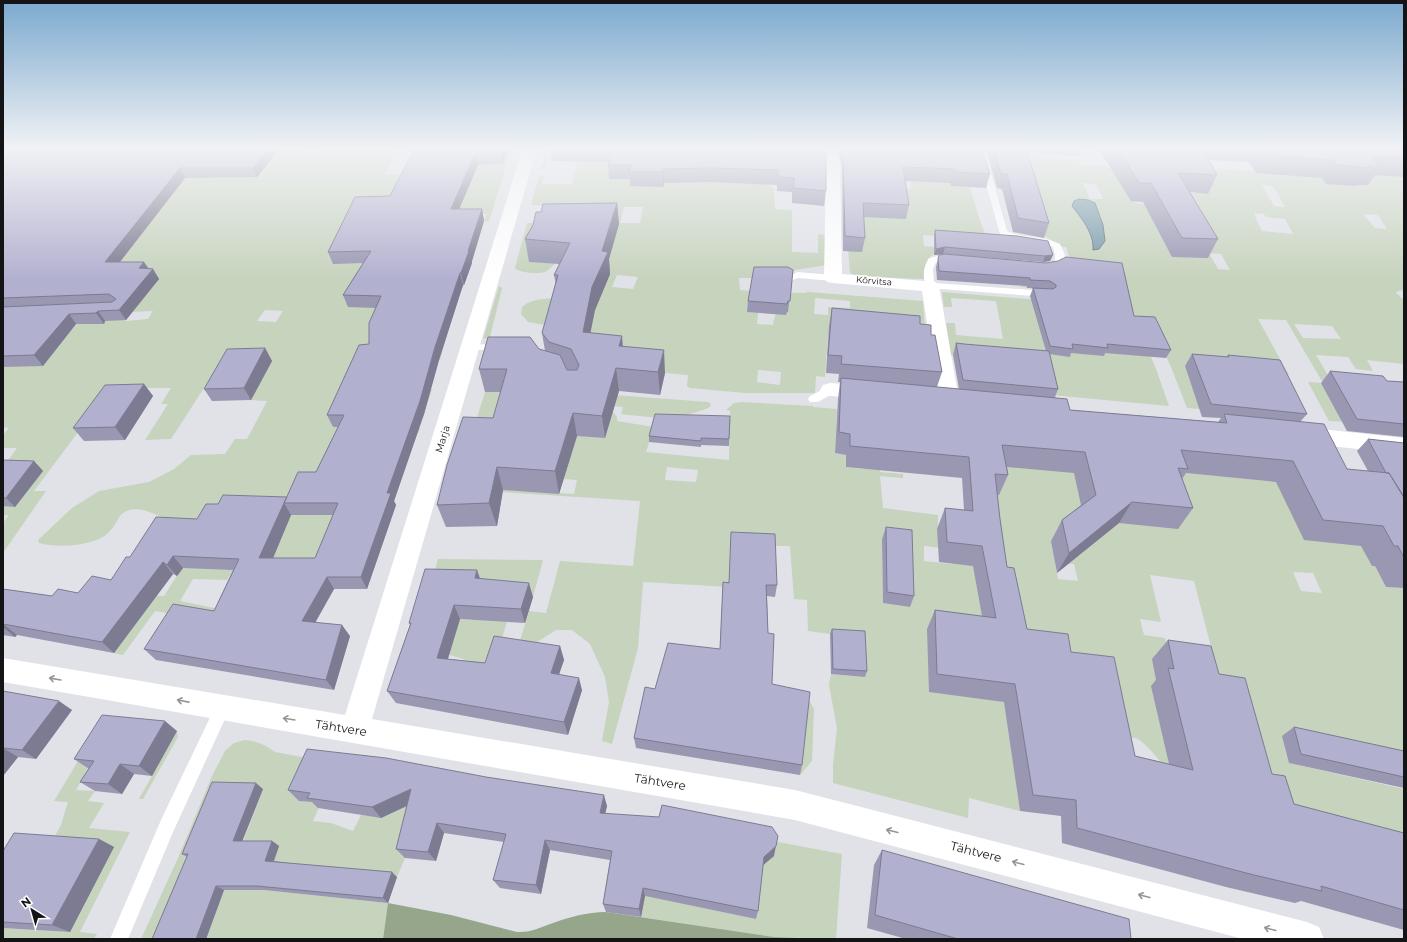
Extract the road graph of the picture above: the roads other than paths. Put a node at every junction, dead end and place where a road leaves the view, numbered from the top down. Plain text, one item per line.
1 (517, 192) edge
2 (833, 192) edge
3 (992, 192) edge
4 (966, 260) edge
5 (1035, 266) edge
6 (793, 277) edge
7 (833, 278) junction
8 (930, 286) junction
9 (1048, 294) edge
10 (470, 347) junction
11 (509, 348) edge
12 (822, 395) dead end
13 (886, 395) edge
14 (949, 400) edge
15 (1280, 433) edge
16 (1404, 446) edge
17 (3, 670) edge
18 (222, 708) junction
19 (355, 730) junction
20 (119, 939) edge
21 (1307, 939) edge

1 - 10 street, Marja
2 - 7 street
3 - 5 lane
4 - 8 lane
6 - 7 lane
7 - 8 street, Kõrvitsa
8 - 9 lane
8 - 14 street
10 - 11 lane
10 - 19 street, Marja
12 - 13 street
15 - 16 street
18 -> 17 street, Tähtvere
19 -> 18 street, Tähtvere
18 - 20 lane
21 -> 19 street, Tähtvere

